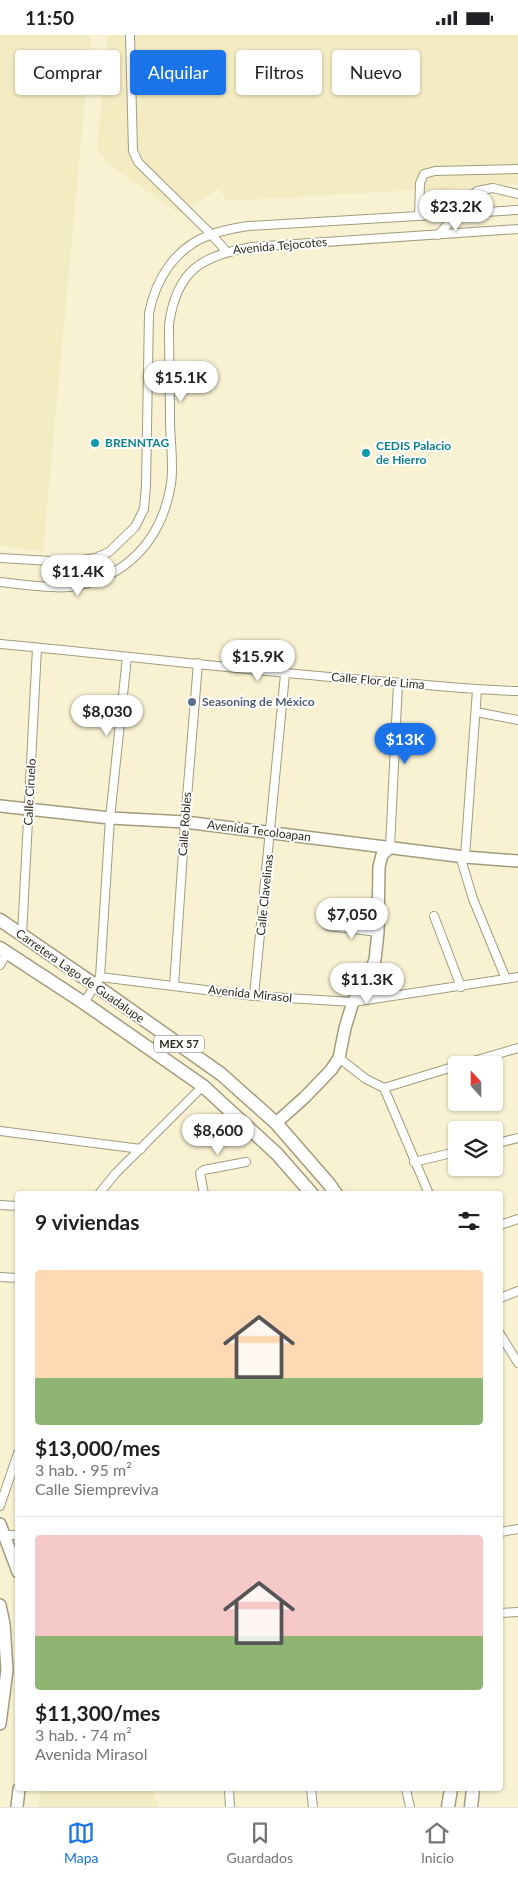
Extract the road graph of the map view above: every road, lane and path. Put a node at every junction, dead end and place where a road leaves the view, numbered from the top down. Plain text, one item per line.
1 (130, 35) edge
2 (518, 169) edge
3 (518, 194) edge
4 (518, 210) edge
5 (458, 213) junction
6 (419, 216) junction
7 (518, 229) edge
8 (211, 234) junction
9 (438, 235) junction
10 (226, 251) junction
11 (0, 558) edge
12 (0, 582) edge
13 (0, 645) edge
14 (37, 648) junction
15 (127, 657) junction
16 (198, 663) junction
17 (286, 674) junction
18 (398, 683) junction
19 (477, 690) junction
20 (518, 691) edge
21 (476, 712) junction
22 (518, 720) edge
23 (0, 806) edge
24 (29, 811) junction
25 (110, 818) junction
26 (185, 822) junction
27 (271, 833) junction
28 (390, 847) junction
29 (462, 857) junction
30 (518, 861) edge
31 (434, 916) dead end
32 (0, 920) edge
33 (328, 926) dead end
34 (378, 932) junction
35 (22, 935) junction
36 (3, 950) edge
37 (0, 965) edge
38 (518, 977) edge
39 (506, 979) junction
40 (98, 981) junction
41 (174, 986) junction
42 (461, 987) junction
43 (254, 996) junction
44 (84, 1003) junction
45 (353, 1003) junction
46 (518, 1048) edge
47 (491, 1056) edge
48 (339, 1058) junction
49 (448, 1068) edge
50 (204, 1086) junction
51 (384, 1088) junction
52 (276, 1123) junction
53 (0, 1131) edge
54 (518, 1138) edge
55 (503, 1142) edge
56 (141, 1149) junction
57 (448, 1155) edge
58 (414, 1162) junction
59 (246, 1163) dead end
60 (101, 1191) edge
61 (203, 1191) edge
62 (309, 1191) edge
63 (334, 1191) edge
64 (428, 1191) edge
65 (0, 1205) edge
66 (15, 1206) edge
67 (518, 1219) edge
68 (503, 1224) edge
69 (0, 1277) edge
70 (15, 1278) edge
71 (518, 1291) edge
72 (503, 1297) edge
73 (503, 1339) edge
74 (518, 1363) edge
75 (15, 1468) edge
76 (0, 1506) edge
77 (0, 1524) edge
78 (518, 1529) edge
79 (503, 1532) edge
80 (5, 1535) junction
81 (15, 1535) edge
82 (15, 1563) edge
83 (0, 1605) edge
84 (518, 1612) edge
85 (503, 1613) edge
86 (0, 1724) edge
87 (19, 1791) edge
88 (229, 1791) edge
89 (311, 1791) edge
90 (406, 1791) edge
91 (451, 1791) edge
92 (473, 1791) edge
93 (17, 1807) edge
94 (230, 1807) edge
95 (313, 1807) edge
96 (410, 1807) edge
97 (448, 1807) edge
98 (471, 1807) edge

1 - 8 street
2 - 6 street
3 - 5 street
4 - 5 street, Avenida Tejocotes
5 - 6 street, Avenida Tejocotes
5 - 9 street
6 - 8 street, Avenida Tejocotes
7 - 9 street, Avenida Tejocotes
8 - 10 street
8 - 11 street, Avenida Tejocotes
9 - 10 street, Avenida Tejocotes
10 - 12 street, Avenida Tejocotes
13 - 14 street, Calle Flor de Lima
14 - 15 street, Calle Flor de Lima
14 - 24 street, Calle Ciruelo
15 - 16 street, Calle Flor de Lima
15 - 25 street
16 - 17 street, Calle Flor de Lima
16 - 26 street, Calle Robles
17 - 18 street, Calle Flor de Lima
17 - 27 street, Calle Clavelinas
18 - 19 street, Calle Flor de Lima
18 - 28 street
19 - 20 street, Calle Flor de Lima
19 - 21 street
21 - 22 street
21 - 29 street
23 - 24 street, Avenida Tecoloapan
24 - 25 street, Avenida Tecoloapan
24 - 35 street, Calle Ciruelo
25 - 26 street, Avenida Tecoloapan
25 - 40 street
26 - 27 street, Avenida Tecoloapan
26 - 41 street, Calle Robles
27 - 28 street, Avenida Tecoloapan
27 - 43 street, Calle Clavelinas
28 - 29 street, Avenida Tecoloapan
28 - 34 street
29 - 30 street, Avenida Tecoloapan
29 - 39 street
31 - 42 street
32 - 35 main road, Carretera Lago de Guadalupe / MEX 57
33 - 34 street
34 - 45 street
35 - 40 main road, Carretera Lago de Guadalupe / MEX 57
36 - 37 street
36 - 44 main road, Carretera Lago de Guadalupe / MEX 57
38 - 39 street, Avenida Mirasol
39 - 42 street, Avenida Mirasol
40 - 41 street, Avenida Mirasol
40 - 44 street
40 - 52 main road, Carretera Lago de Guadalupe / MEX 57
41 - 43 street, Avenida Mirasol
42 - 45 street, Avenida Mirasol
43 - 45 street, Avenida Mirasol
44 - 50 main road, Carretera Lago de Guadalupe / MEX 57
45 - 48 street
46 - 47 street
48 - 51 street
48 - 52 street
49 - 51 street
50 - 56 street
50 - 62 main road, Carretera Lago de Guadalupe / MEX 57
51 - 58 street
52 - 63 main road, Carretera Lago de Guadalupe / MEX 57
53 - 56 street
54 - 55 street
56 - 60 street
57 - 58 street
58 - 64 street
59 - 61 street
65 - 66 street
67 - 68 street
69 - 70 street
71 - 72 street
73 - 74 street
75 - 76 street
77 - 80 street
78 - 79 street
80 - 81 street
80 - 82 street
83 - 86 street
84 - 85 street
87 - 93 street
88 - 94 street
89 - 95 street
90 - 96 street
91 - 97 main road
92 - 98 main road

